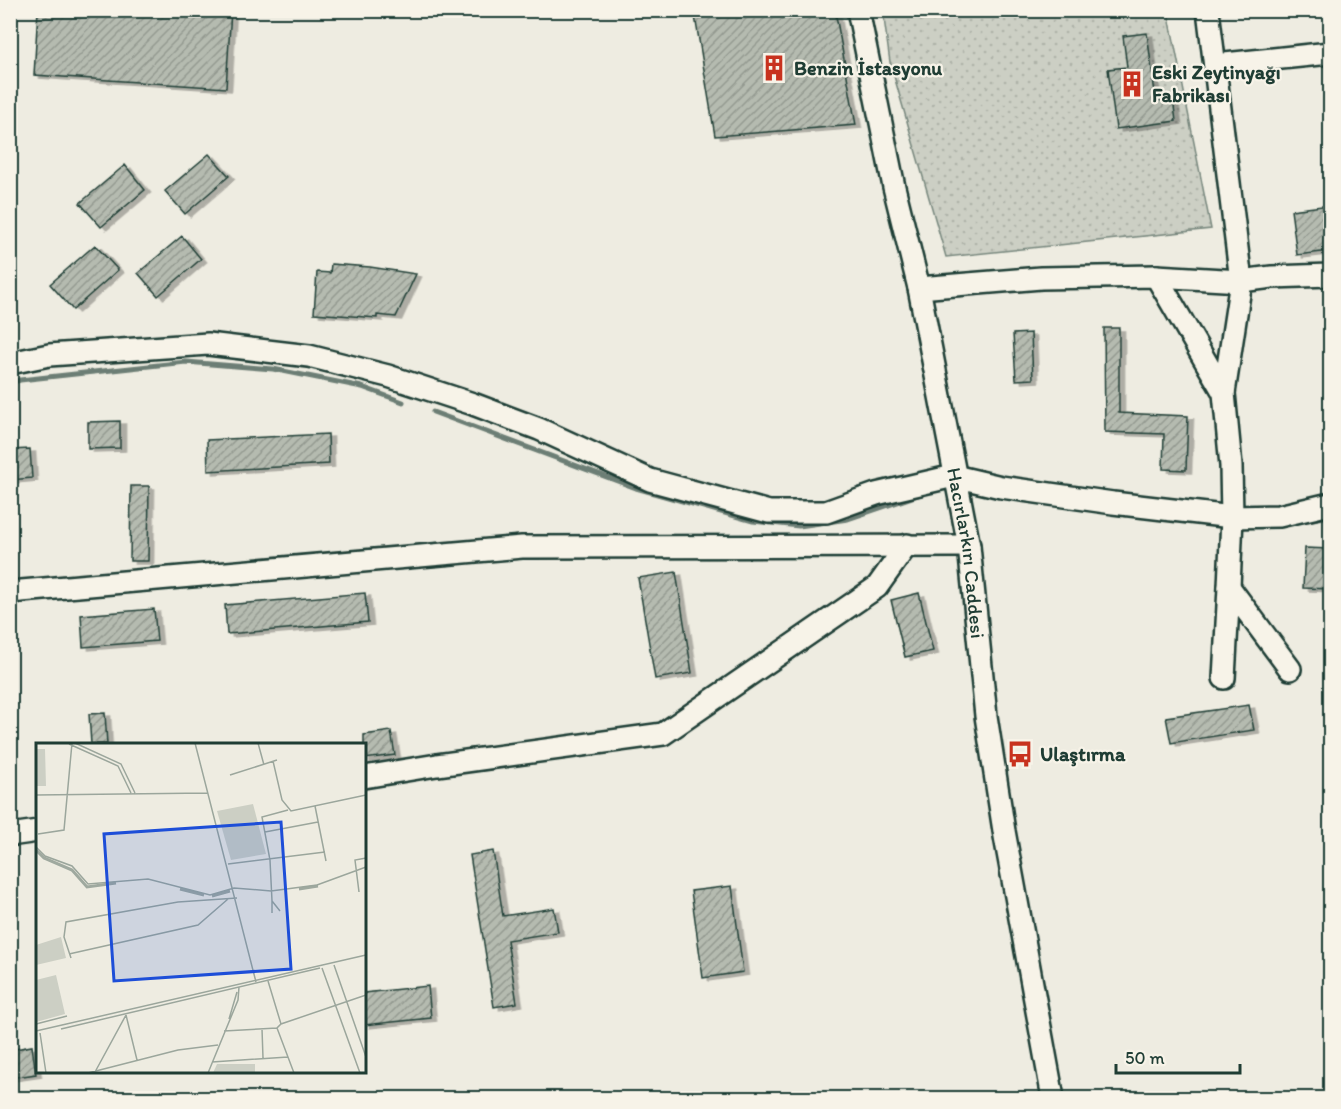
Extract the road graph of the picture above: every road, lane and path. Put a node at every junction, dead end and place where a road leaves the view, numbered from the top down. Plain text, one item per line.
1 (858, 10) edge
2 (1208, 10) edge
3 (1330, 53) edge
4 (1215, 64) junction
5 (1330, 275) edge
6 (1156, 276) junction
7 (1241, 281) junction
8 (920, 288) junction
9 (10, 363) edge
10 (1224, 393) junction
11 (954, 476) junction
12 (1330, 504) edge
13 (1232, 517) junction
14 (907, 545) junction
15 (969, 546) junction
16 (1229, 587) junction
17 (10, 592) edge
18 (1290, 669) dead end
19 (1224, 678) dead end
20 (366, 777) edge
21 (36, 831) edge
22 (10, 835) edge
23 (1053, 1098) edge

1 - 8 street, Hacırlarkırı Caddesi
2 - 4 street
3 - 4 street
4 - 7 street
5 - 7 street
6 - 7 street
6 - 8 street
6 - 10 street
7 - 10 street
8 - 11 street, Hacırlarkırı Caddesi
9 - 11 street
10 - 13 street
11 - 13 street
11 - 15 street, Hacırlarkırı Caddesi
12 - 13 street
13 - 16 street
14 - 15 street
14 - 17 street
14 - 20 street
15 - 23 street, Hacırlarkırı Caddesi
16 - 18 street
16 - 19 street
21 - 22 street

